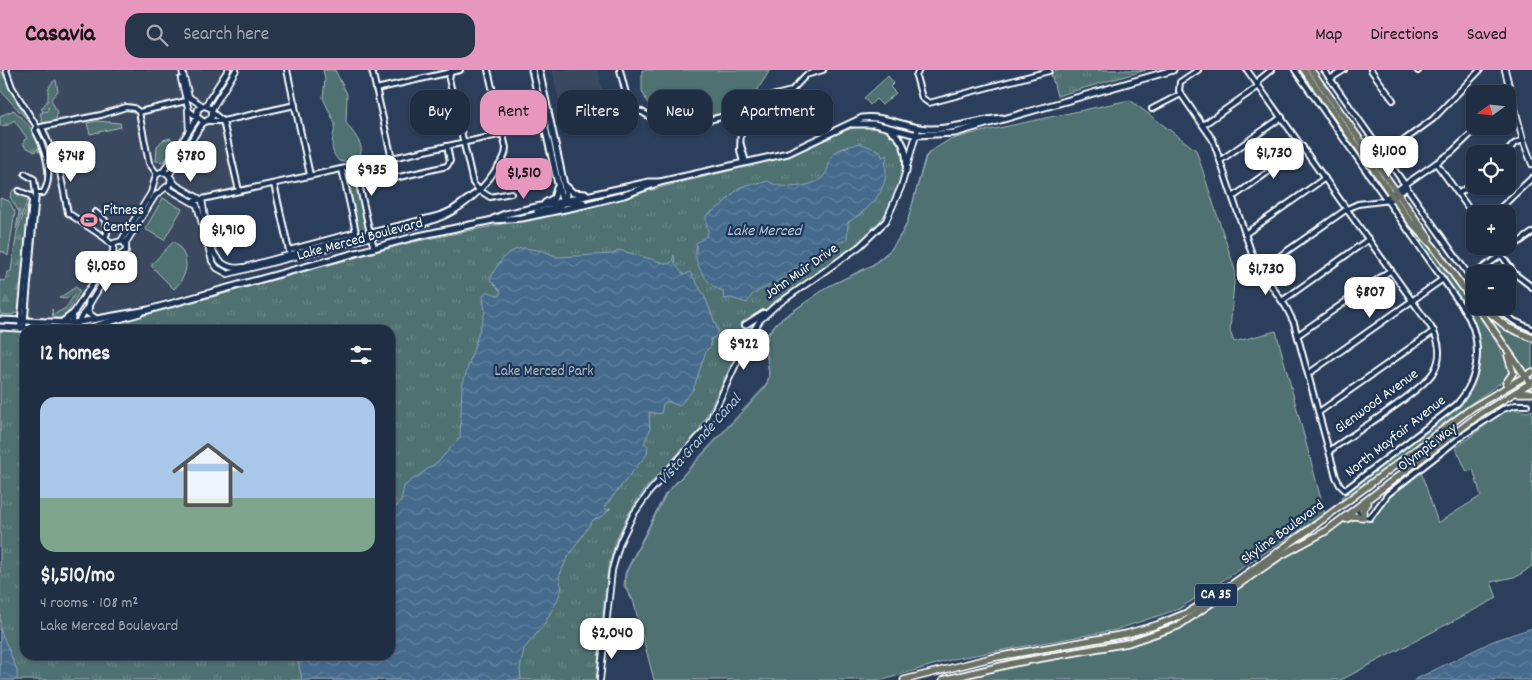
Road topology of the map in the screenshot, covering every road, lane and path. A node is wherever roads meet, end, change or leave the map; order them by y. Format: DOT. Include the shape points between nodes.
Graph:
graph roads {
  1 [pos="6,70"];
  2 [pos="181,70"];
  3 [pos="228,70"];
  4 [pos="236,70"];
  5 [pos="287,70"];
  6 [pos="372,70"];
  7 [pos="460,70"];
  8 [pos="488,70"];
  9 [pos="532,70"];
  10 [pos="539,70"];
  11 [pos="620,70"];
  12 [pos="811,70"];
  13 [pos="823,70"];
  14 [pos="1031,70"];
  15 [pos="1173,70"];
  16 [pos="1198,70"];
  17 [pos="1247,70"];
  18 [pos="1271,70"];
  19 [pos="1295,70"];
  20 [pos="1304,70"];
  21 [pos="1311,70"];
  22 [pos="1324,70"];
  23 [pos="1344,70"];
  24 [pos="1371,70"];
  25 [pos="1480,70"];
  26 [pos="1505,70"];
  27 [pos="450,71"];
  28 [pos="918,71"];
  29 [pos="1049,71"];
  30 [pos="806,75"];
  31 [pos="1033,76"];
  32 [pos="1330,79"];
  33 [pos="1258,84"];
  34 [pos="1508,85"];
  35 [pos="376,89"];
  36 [pos="493,90"];
  37 [pos="792,90"];
  38 [pos="1181,94"];
  39 [pos="1394,100"];
  40 [pos="186,101"];
  41 [pos="204,106"];
  42 [pos="295,106"];
  43 [pos="188,107"];
  44 [pos="1152,109"];
  45 [pos="212,111"];
  46 [pos="139,112"];
  47 [pos="198,117"];
  48 [pos="722,117"];
  49 [pos="1282,117"];
  50 [pos="1516,117"];
  51 [pos="206,121"];
  52 [pos="224,121"];
  53 [pos="851,124"];
  54 [pos="1203,125"];
  55 [pos="37,127"];
  56 [pos="42,127"];
  57 [pos="884,127"];
  58 [pos="189,131"];
  59 [pos="917,131"];
  60 [pos="499,135"];
  61 [pos="503,135"];
  62 [pos="741,135"];
  63 [pos="1469,135"];
  64 [pos="1523,140"];
  65 [pos="463,143"];
  66 [pos="1513,145"];
  67 [pos="447,146"];
  68 [pos="1303,147"];
  69 [pos="1384,155"];
  70 [pos="392,159"];
  71 [pos="1221,160"];
  72 [pos="372,163"];
  73 [pos="744,163"];
  74 [pos="1436,163"];
  75 [pos="1532,164"];
  76 [pos="355,166"];
  77 [pos="342,169"];
  78 [pos="163,172"];
  79 [pos="906,172"];
  80 [pos="25,174"];
  81 [pos="156,174"];
  82 [pos="310,175"];
  83 [pos="170,177"];
  84 [pos="564,178"];
  85 [pos="1325,178"];
  86 [pos="1532,178"];
  87 [pos="557,180"];
  88 [pos="154,182"];
  89 [pos="660,182"];
  90 [pos="274,184"];
  91 [pos="1405,185"];
  92 [pos="652,186"];
  93 [pos="165,188"];
  94 [pos="1466,188"];
  95 [pos="479,190"];
  96 [pos="19,191"];
  97 [pos="240,192"];
  98 [pos="36,193"];
  99 [pos="511,193"];
  100 [pos="596,194"];
  101 [pos="1395,194"];
  102 [pos="1458,194"];
  103 [pos="1233,197"];
  104 [pos="202,200"];
  105 [pos="1386,200"];
  106 [pos="193,201"];
  107 [pos="565,202"];
  108 [pos="1466,205"];
  109 [pos="1504,205"];
  110 [pos="1347,209"];
  111 [pos="524,211"];
  112 [pos="94,212"];
  113 [pos="513,218"];
  114 [pos="493,220"];
  115 [pos="1245,234"];
  116 [pos="1532,234"];
  117 [pos="371,235"];
  118 [pos="357,236"];
  119 [pos="105,238"];
  120 [pos="1369,240"];
  121 [pos="123,242"];
  122 [pos="112,245"];
  123 [pos="1516,245"];
  124 [pos="374,248"];
  125 [pos="113,252"];
  126 [pos="360,252"];
  127 [pos="290,253"];
  128 [pos="1502,255"];
  129 [pos="119,256"];
  130 [pos="213,256"];
  131 [pos="1487,265"];
  132 [pos="1260,270"];
  133 [pos="1391,270"];
  134 [pos="232,271"];
  135 [pos="1466,271"];
  136 [pos="1443,279"];
  137 [pos="1532,287"];
  138 [pos="1466,292"];
  139 [pos="1412,300"];
  140 [pos="1282,301"];
  141 [pos="89,302"];
  142 [pos="148,310"];
  143 [pos="770,310"];
  144 [pos="74,313"];
  145 [pos="1484,315"];
  146 [pos="1492,315"];
  147 [pos="1506,315"];
  148 [pos="0,320"];
  149 [pos="99,320"];
  150 [pos="60,324"];
  151 [pos="20,325"];
  152 [pos="23,325"];
  153 [pos="65,325"];
  154 [pos="74,325"];
  155 [pos="75,325"];
  156 [pos="81,325"];
  157 [pos="83,325"];
  158 [pos="745,326"];
  159 [pos="0,327"];
  160 [pos="1532,329"];
  161 [pos="1434,331"];
  162 [pos="1298,336"];
  163 [pos="1499,338"];
  164 [pos="1532,338"];
  165 [pos="736,344"];
  166 [pos="739,359"];
  167 [pos="1532,372"];
  168 [pos="1308,374"];
  169 [pos="1525,375"];
  170 [pos="1531,383"];
  171 [pos="1532,392"];
  172 [pos="1489,396"];
  173 [pos="1495,404"];
  174 [pos="1527,405"];
  175 [pos="1318,412"];
  176 [pos="1329,451"];
  177 [pos="1375,481"];
  178 [pos="1374,495"];
  179 [pos="1356,509"];
  180 [pos="1363,517"];
  181 [pos="1325,518"];
  182 [pos="1334,526"];
  183 [pos="600,680"];
  184 [pos="904,680"];
  185 [pos="943,680"];
  1 -- 55 [label="street" via="12,87"];
  2 -- 40 [label="street"];
  2 -- 41 [label="street" via="189,97"];
  3 -- 41 [label="street"];
  4 -- 45 [label="street"];
  5 -- 42 [label="street"];
  6 -- 35 [label="street"];
  7 -- 27 [label="street"];
  8 -- 36 [label="street"];
  9 -- 87 [label="main road"];
  10 -- 84 [label="main road"];
  11 -- 48 [label="street" via="632,110 654,120 700,122"];
  12 -- 30 [label="street"];
  13 -- 30 [label="street"];
  14 -- 31 [label="street"];
  15 -- 59 [label="main road, Lake Merced Boulevard" via="955,133"];
  16 -- 38 [label="street" via="1180,82"];
  17 -- 33 [label="street, Glenwood Avenue"];
  18 -- 33 [label="street"];
  19 -- 105 [label="street, North Mayfair Avenue"];
  20 -- 101 [label="main road"];
  21 -- 101 [label="main road"];
  22 -- 32 [label="street"];
  23 -- 32 [label="street"];
  24 -- 39 [label="street"];
  25 -- 69 [label="street" via="1433,119"];
  26 -- 34 [label="street"];
  27 -- 35 [label="street"];
  27 -- 65 [label="street"];
  28 -- 31 [label="street" via="916,78 922,98 929,103"];
  29 -- 31 [label="street"];
  30 -- 37 [label="street"];
  32 -- 69 [label="street"];
  33 -- 49 [label="street, Glenwood Avenue"];
  33 -- 54 [label="street"];
  35 -- 70 [label="street"];
  38 -- 44 [label="street"];
  38 -- 54 [label="street"];
  40 -- 43 [label="street"];
  40 -- 46 [label="street"];
  41 -- 45 [label="street"];
  41 -- 47 [label="street" via="197,111"];
  42 -- 52 [label="street"];
  42 -- 82 [label="street"];
  43 -- 47 [label="street" via="191,114"];
  43 -- 58 [label="street"];
  45 -- 51 [label="street"];
  45 -- 52 [label="street"];
  46 -- 56 [label="street" via="126,107"];
  46 -- 81 [label="street" via="149,163"];
  47 -- 51 [label="street"];
  47 -- 58 [label="street"];
  49 -- 68 [label="street, Glenwood Avenue"];
  49 -- 71 [label="street"];
  50 -- 64 [label="street"];
  51 -- 52 [label="street"];
  51 -- 83 [label="street"];
  52 -- 97 [label="street"];
  53 -- 57 [label="main road, Lake Merced Boulevard"];
  53 -- 59 [label="main road, Lake Merced Boulevard" via="869,118"];
  53 -- 73 [label="main road, Lake Merced Boulevard" via="791,152"];
  54 -- 71 [label="street"];
  55 -- 56 [label="street"];
  55 -- 98 [label="street" via="34,130 44,149 48,178 45,192"];
  56 -- 119 [label="street" via="59,171 68,213"];
  57 -- 59 [label="main road, Lake Merced Boulevard"];
  57 -- 79 [label="main road" via="903,144"];
  58 -- 78 [label="street"];
  59 -- 79 [label="street, John Muir Drive"];
  60 -- 65 [label="street"];
  61 -- 95 [label="street" via="506,154"];
  62 -- 73 [label="street"];
  63 -- 74 [label="street"];
  64 -- 66 [label="street"];
  64 -- 75 [label="street"];
  65 -- 67 [label="street"];
  65 -- 95 [label="street" via="471,178"];
  67 -- 70 [label="street"];
  67 -- 72 [label="street" via="450,161 447,166 382,181 376,177"];
  68 -- 85 [label="street, Glenwood Avenue"];
  68 -- 103 [label="street"];
  69 -- 91 [label="street"];
  70 -- 72 [label="street"];
  71 -- 103 [label="street"];
  72 -- 76 [label="street"];
  73 -- 89 [label="main road, Lake Merced Boulevard"];
  74 -- 91 [label="street"];
  74 -- 102 [label="street"];
  76 -- 77 [label="street"];
  76 -- 117 [label="street"];
  77 -- 82 [label="street"];
  77 -- 118 [label="street"];
  78 -- 81 [label="street"];
  78 -- 83 [label="street"];
  79 -- 143 [label="street, John Muir Drive" via="894,207 878,230"];
  80 -- 98 [label="street" via="34,179"];
  81 -- 88 [label="street"];
  82 -- 90 [label="street"];
  83 -- 93 [label="street"];
  83 -- 104 [label="street" via="176,185"];
  84 -- 100 [label="main road" via="567,188 573,193"];
  84 -- 107 [label="main road"];
  85 -- 110 [label="street, Glenwood Avenue"];
  85 -- 115 [label="street"];
  86 -- 109 [label="street"];
  87 -- 107 [label="main road"];
  87 -- 111 [label="main road" via="554,198"];
  88 -- 93 [label="street" via="157,187"];
  88 -- 121 [label="street" via="152,193"];
  89 -- 92 [label="main road, Lake Merced Boulevard"];
  89 -- 100 [label="main road, Lake Merced Boulevard"];
  90 -- 97 [label="street"];
  90 -- 127 [label="street"];
  91 -- 101 [label="street"];
  91 -- 135 [label="street"];
  92 -- 107 [label="main road" via="579,203"];
  92 -- 113 [label="main road, Lake Merced Boulevard" via="576,207"];
  93 -- 106 [label="street"];
  93 -- 121 [label="street" via="154,196"];
  94 -- 102 [label="street"];
  95 -- 99 [label="street" via="490,197"];
  95 -- 117 [label="street" via="448,216"];
  96 -- 152 [label="street" via="31,196 32,201"];
  97 -- 104 [label="street"];
  98 -- 152 [label="street"];
  100 -- 107 [label="main road, Lake Merced Boulevard"];
  101 -- 105 [label="street"];
  101 -- 138 [label="main road"];
  102 -- 108 [label="street"];
  103 -- 115 [label="street"];
  104 -- 106 [label="street"];
  104 -- 130 [label="street"];
  105 -- 110 [label="street"];
  105 -- 136 [label="street, North Mayfair Avenue"];
  106 -- 130 [label="street" via="200,211"];
  107 -- 111 [label="main road, Lake Merced Boulevard"];
  107 -- 113 [label="main road" via="559,207"];
  110 -- 120 [label="street, Glenwood Avenue"];
  110 -- 132 [label="street"];
  111 -- 114 [label="main road, Lake Merced Boulevard"];
  112 -- 119 [label="street" via="104,220"];
  113 -- 114 [label="main road, Lake Merced Boulevard"];
  114 -- 124 [label="main road, Lake Merced Boulevard"];
  115 -- 132 [label="street"];
  116 -- 123 [label="street"];
  117 -- 118 [label="street"];
  117 -- 124 [label="street"];
  118 -- 126 [label="street"];
  118 -- 127 [label="street"];
  118 -- 134 [label="street"];
  119 -- 122 [label="street"];
  120 -- 133 [label="street, Glenwood Avenue"];
  120 -- 140 [label="street"];
  121 -- 122 [label="street" via="116,241"];
  121 -- 129 [label="street" via="126,251"];
  122 -- 125 [label="street"];
  124 -- 126 [label="main road, Lake Merced Boulevard"];
  125 -- 129 [label="street"];
  125 -- 144 [label="street"];
  126 -- 142 [label="main road, Lake Merced Boulevard"];
  127 -- 134 [label="street"];
  128 -- 131 [label="street"];
  128 -- 137 [label="street" via="1515,274"];
  129 -- 141 [label="street"];
  130 -- 134 [label="street"];
  132 -- 140 [label="street"];
  133 -- 139 [label="street, Glenwood Avenue"];
  133 -- 162 [label="street"];
  136 -- 139 [label="street"];
  136 -- 176 [label="street, North Mayfair Avenue" via="1474,328 1477,361 1471,382 1460,400 1345,490 1338,481"];
  139 -- 161 [label="street, Glenwood Avenue"];
  139 -- 168 [label="street"];
  140 -- 162 [label="street"];
  141 -- 149 [label="main road" via="89,314"];
  141 -- 155 [label="street"];
  142 -- 149 [label="main road, Lake Merced Boulevard"];
  142 -- 157 [label="main road, Lake Merced Boulevard"];
  143 -- 158 [label="street"];
  143 -- 166 [label="street, John Muir Drive" via="755,327"];
  144 -- 150 [label="main road"];
  144 -- 154 [label="street"];
  145 -- 163 [label="main road"];
  146 -- 164 [label="main road" via="1506,327"];
  147 -- 160 [label="street"];
  148 -- 152 [label="main road, Lake Merced Boulevard"];
  149 -- 156 [label="main road, Lake Merced Boulevard"];
  150 -- 152 [label="main road, Lake Merced Boulevard"];
  150 -- 153 [label="main road, Lake Merced Boulevard"];
  151 -- 159 [label="main road, Lake Merced Boulevard"];
  161 -- 175 [label="street"];
  161 -- 176 [label="street, Glenwood Avenue" via="1439,355 1430,378"];
  162 -- 168 [label="street"];
  163 -- 169 [label="main road"];
  163 -- 172 [label="main road" via="1513,373 1509,381"];
  165 -- 166 [label="street"];
  166 -- 183 [label="street, John Muir Drive" via="703,434 646,495 622,536 610,581"];
  167 -- 169 [label="main road, Skyline Boulevard / CA 35"];
  168 -- 175 [label="street"];
  169 -- 170 [label="main road"];
  169 -- 172 [label="main road, Skyline Boulevard / CA 35"];
  170 -- 171 [label="street"];
  170 -- 173 [label="main road, Skyline Boulevard / CA 35"];
  171 -- 173 [label="main road" via="1521,392"];
  172 -- 177 [label="main road, Skyline Boulevard / CA 35"];
  173 -- 178 [label="main road, Skyline Boulevard / CA 35"];
  174 -- 180 [label="street, Olympic Way" via="1503,409 1462,436 1388,494 1370,518"];
  175 -- 176 [label="street"];
  177 -- 179 [label="main road" via="1356,498"];
  177 -- 181 [label="main road, Skyline Boulevard / CA 35"];
  178 -- 179 [label="main road, Skyline Boulevard / CA 35"];
  178 -- 180 [label="main road" via="1363,509"];
  179 -- 180 [label="street"];
  179 -- 181 [label="main road" via="1345,506"];
  179 -- 182 [label="main road, Skyline Boulevard / CA 35"];
  180 -- 182 [label="main road" via="1351,516"];
  181 -- 184 [label="main road, Skyline Boulevard / CA 35" via="1206,602 1157,626 1120,636 980,660"];
  182 -- 185 [label="main road, Skyline Boulevard / CA 35" via="1274,561 1191,619 1164,633"];
}
